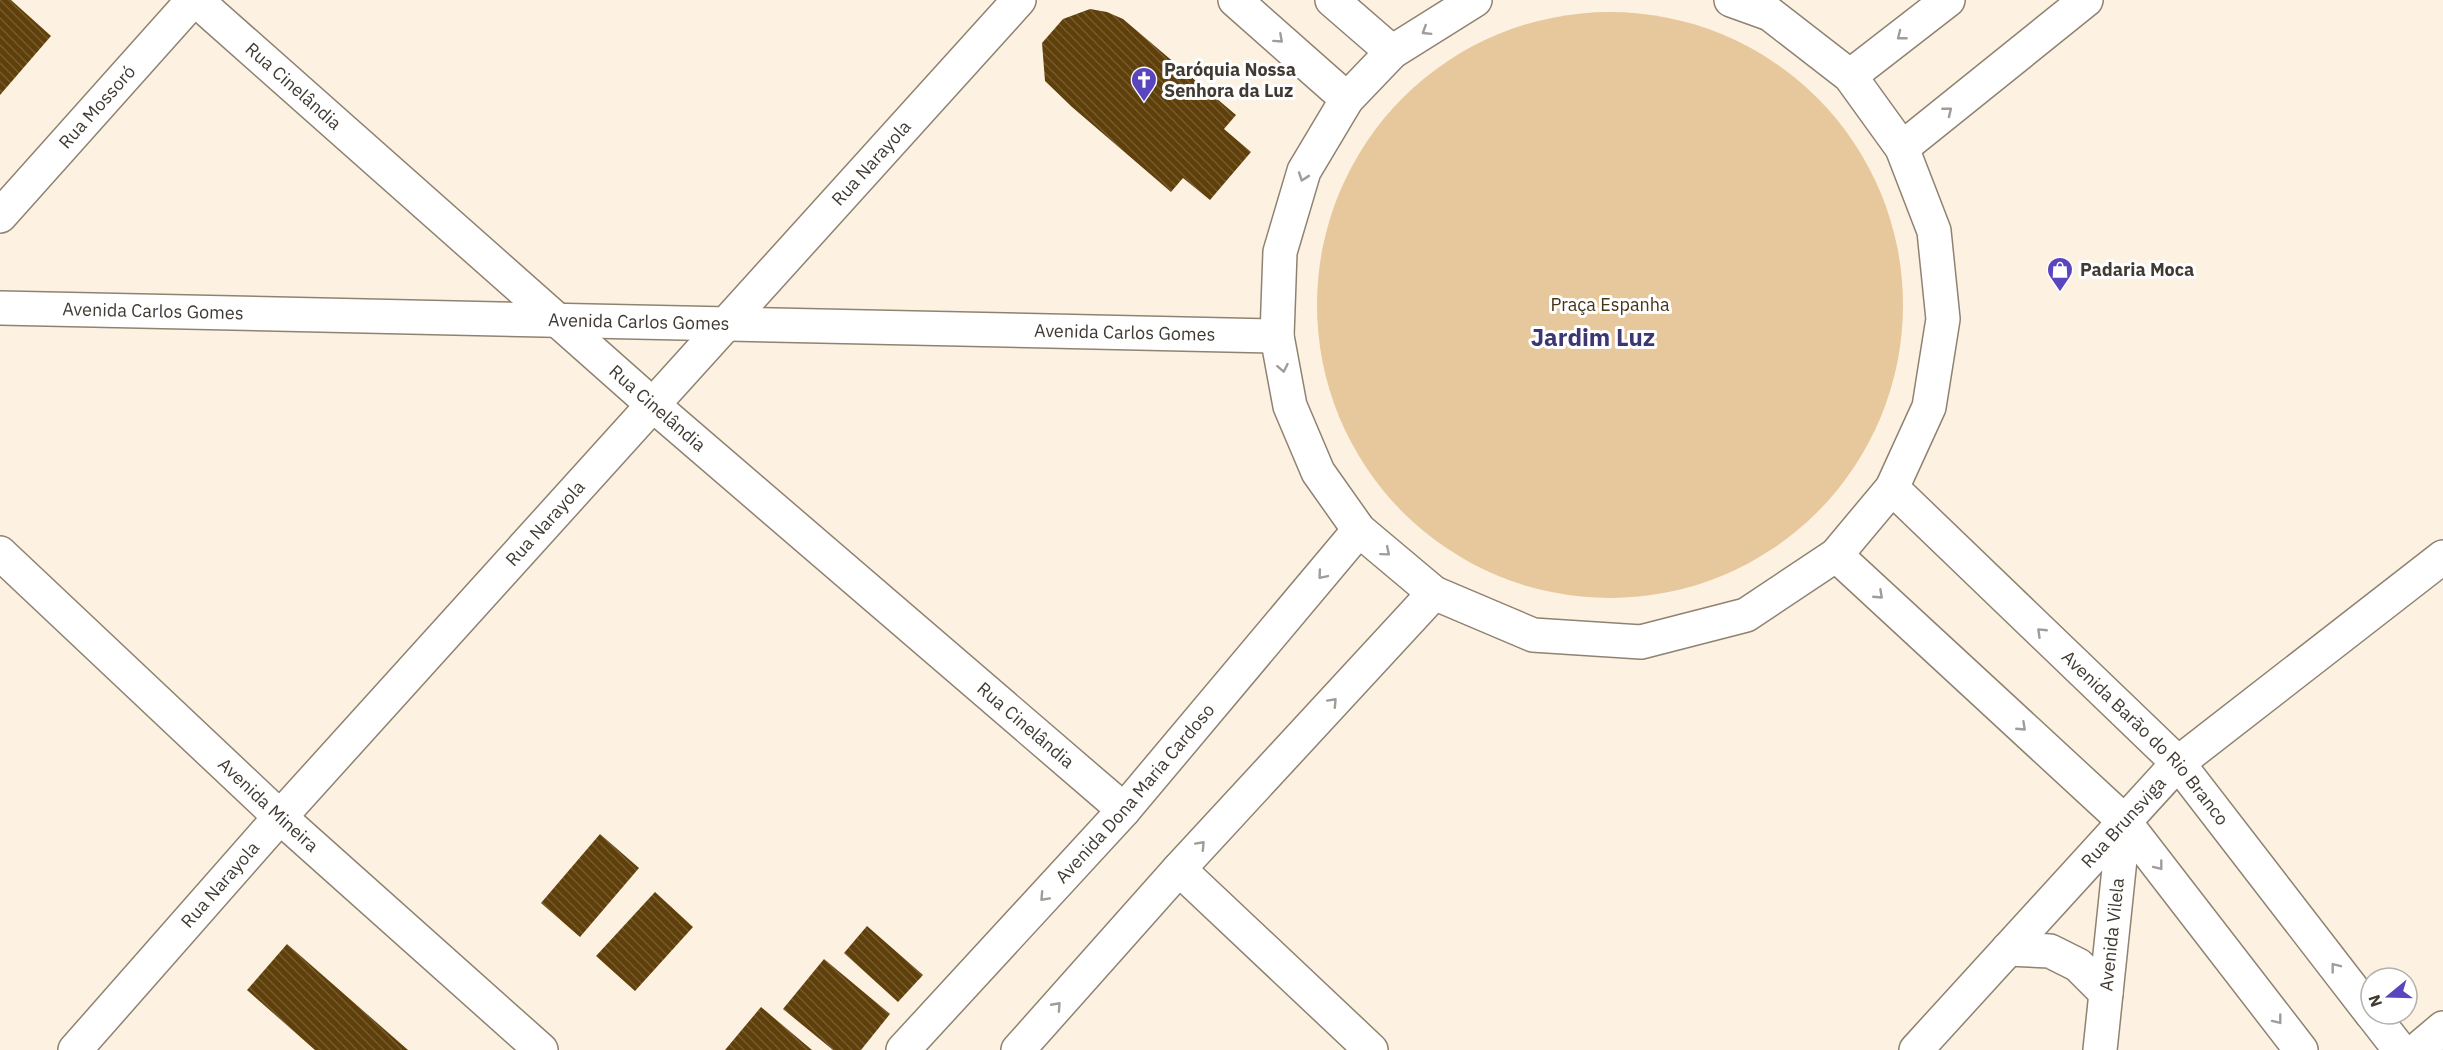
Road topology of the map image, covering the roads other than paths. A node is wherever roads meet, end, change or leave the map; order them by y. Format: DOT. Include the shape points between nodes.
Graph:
graph roads {
  1 [pos="195,0"];
  2 [pos="1019,0"];
  3 [pos="1235,0"];
  4 [pos="1332,0"];
  5 [pos="1475,0"];
  6 [pos="1731,0"];
  7 [pos="1948,0"];
  8 [pos="2086,0"];
  9 [pos="1392,52"];
  10 [pos="1850,76"];
  11 [pos="1347,99"];
  12 [pos="1902,148"];
  13 [pos="0,216"];
  14 [pos="0,308"];
  15 [pos="559,321"];
  16 [pos="726,324"];
  17 [pos="1276,336"];
  18 [pos="653,405"];
  19 [pos="1892,488"];
  20 [pos="1359,530"];
  21 [pos="0,553"];
  22 [pos="1836,555"];
  23 [pos="2443,557"];
  24 [pos="1434,593"];
  25 [pos="2178,763"];
  26 [pos="1124,810"];
  27 [pos="280,817"];
  28 [pos="2124,821"];
  29 [pos="1179,869"];
  30 [pos="2008,949"];
  31 [pos="2106,993"];
  32 [pos="2359,996"];
  33 [pos="2382,1026"];
  34 [pos="2443,1028"];
  35 [pos="75,1050"];
  36 [pos="541,1050"];
  37 [pos="903,1050"];
  38 [pos="1018,1050"];
  39 [pos="1371,1050"];
  40 [pos="1916,1050"];
  41 [pos="2100,1050"];
  42 [pos="2301,1050"];
  43 [pos="2400,1050"];
  44 [pos="2417,1050"];
  1 -- 13 [label="street, Rua Mossoró"];
  1 -- 15 [label="street, Rua Cinelândia"];
  2 -- 16 [label="street, Rua Narayola"];
  3 -- 11 [label="street, one-way"];
  4 -- 9 [label="street"];
  5 -- 9 [label="street, one-way"];
  6 -- 10 [label="street" via="1770,14"];
  7 -- 10 [label="street, one-way"];
  12 -- 8 [label="street, one-way"];
  9 -- 11 [label="street"];
  10 -- 12 [label="street"];
  11 -- 17 [label="street, one-way" via="1304,171 1280,252"];
  12 -- 19 [label="street" via="1934,231 1943,320 1929,407"];
  14 -- 15 [label="street, Avenida Carlos Gomes"];
  15 -- 16 [label="street, Avenida Carlos Gomes"];
  15 -- 18 [label="street, Rua Cinelândia"];
  16 -- 17 [label="street, Avenida Carlos Gomes"];
  16 -- 18 [label="street, Rua Narayola"];
  17 -- 20 [label="street, one-way" via="1290,406 1318,472"];
  18 -- 26 [label="street, Rua Cinelândia"];
  18 -- 27 [label="street, Rua Narayola"];
  19 -- 22 [label="street"];
  25 -- 19 [label="street, Avenida Barão do Rio Branco, one-way"];
  20 -- 24 [label="street, one-way"];
  20 -- 26 [label="street, Avenida Dona Maria Cardoso, one-way"];
  21 -- 27 [label="street, Avenida Mineira"];
  22 -- 24 [label="street" via="1746,615 1641,642 1533,635"];
  22 -- 28 [label="street, one-way"];
  23 -- 25 [label="street, Rua Brunsviga"];
  29 -- 24 [label="street, one-way"];
  25 -- 28 [label="street, Rua Brunsviga"];
  32 -- 25 [label="street, Avenida Barão do Rio Branco, one-way"];
  26 -- 37 [label="street, Avenida Dona Maria Cardoso, one-way"];
  27 -- 35 [label="street, Rua Narayola"];
  27 -- 36 [label="street, Avenida Mineira"];
  28 -- 30 [label="street, Rua Brunsviga"];
  28 -- 31 [label="street, Avenida Vilela"];
  28 -- 42 [label="street, one-way"];
  38 -- 29 [label="street, one-way"];
  29 -- 39 [label="street"];
  30 -- 31 [label="street" via="2050,951 2078,965"];
  30 -- 40 [label="street, Rua Brunsviga"];
  31 -- 41 [label="street, Avenida Vilela"];
  33 -- 43 [label="street, Avenida Barão do Rio Branco"];
  34 -- 44 [label="street"];
}
